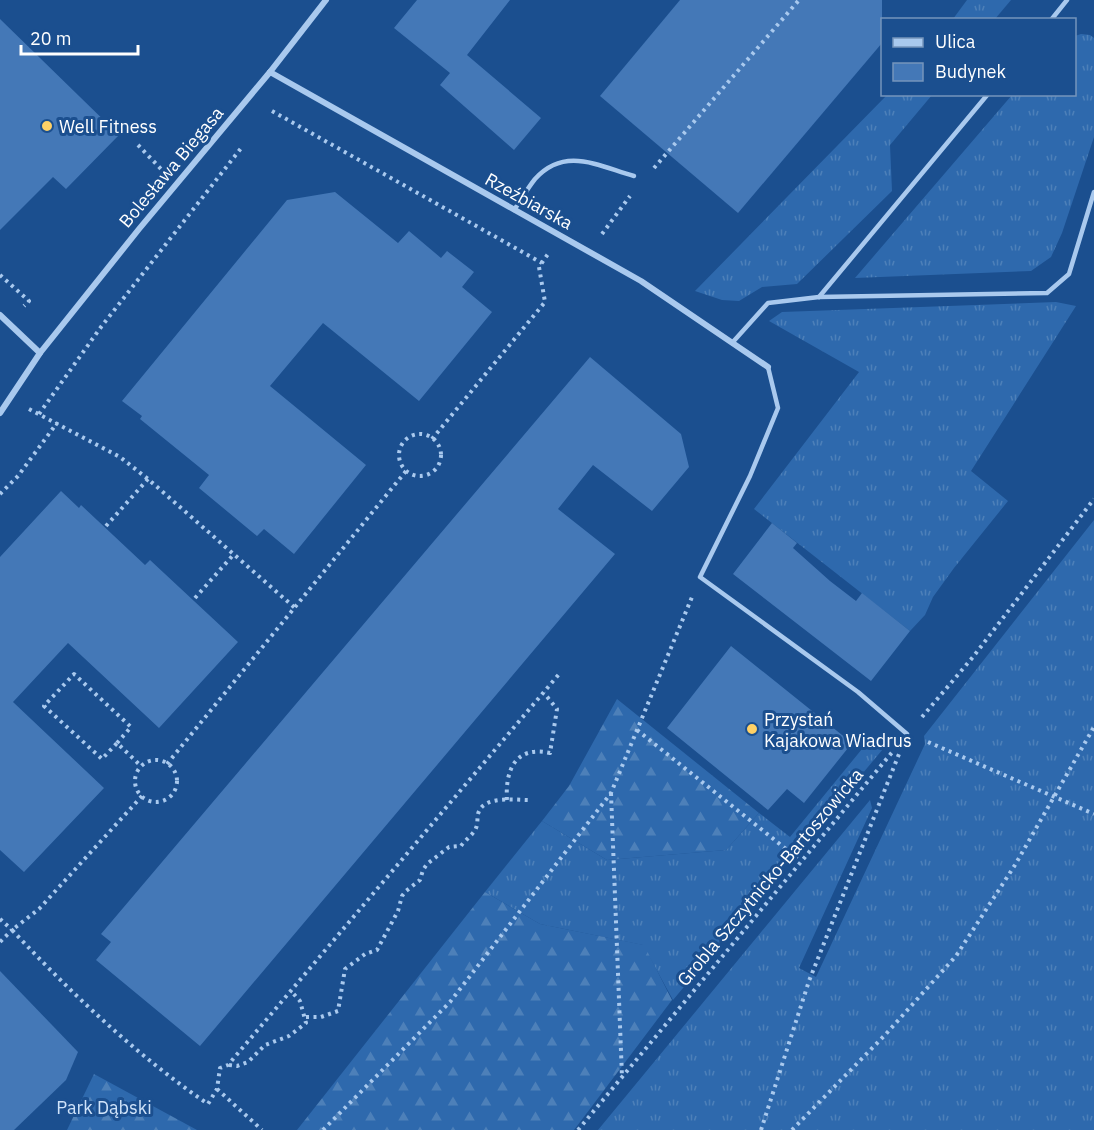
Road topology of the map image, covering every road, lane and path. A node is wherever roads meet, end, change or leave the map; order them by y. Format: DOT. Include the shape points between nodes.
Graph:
graph roads {
  1 [pos="326,0"];
  2 [pos="799,0"];
  3 [pos="1067,0"];
  4 [pos="1053,18"];
  5 [pos="270,72"];
  6 [pos="986,96"];
  7 [pos="272,111"];
  8 [pos="138,145"];
  9 [pos="634,176"];
  10 [pos="647,176"];
  11 [pos="217,178"];
  12 [pos="177,184"];
  13 [pos="1094,192"];
  14 [pos="632,194"];
  15 [pos="514,210"];
  16 [pos="561,236"];
  17 [pos="590,252"];
  18 [pos="542,263"];
  19 [pos="0,275"];
  20 [pos="819,297"];
  21 [pos="29,301"];
  22 [pos="0,315"];
  23 [pos="732,343"];
  24 [pos="40,353"];
  25 [pos="768,367"];
  26 [pos="29,409"];
  27 [pos="0,413"];
  28 [pos="39,414"];
  29 [pos="57,423"];
  30 [pos="432,439"];
  31 [pos="406,471"];
  32 [pos="148,479"];
  33 [pos="0,494"];
  34 [pos="1094,499"];
  35 [pos="106,526"];
  36 [pos="234,554"];
  37 [pos="700,577"];
  38 [pos="195,598"];
  39 [pos="295,608"];
  40 [pos="560,673"];
  41 [pos="544,693"];
  42 [pos="1094,727"];
  43 [pos="637,730"];
  44 [pos="908,734"];
  45 [pos="117,743"];
  46 [pos="167,764"];
  47 [pos="141,766"];
  48 [pos="611,793"];
  49 [pos="142,796"];
  50 [pos="1055,796"];
  51 [pos="507,800"];
  52 [pos="529,800"];
  53 [pos="1094,814"];
  54 [pos="801,861"];
  55 [pos="0,919"];
  56 [pos="12,930"];
  57 [pos="0,942"];
  58 [pos="291,991"];
  59 [pos="306,1017"];
  60 [pos="228,1065"];
  61 [pos="622,1077"];
  62 [pos="217,1089"];
  63 [pos="262,1130"];
  64 [pos="323,1130"];
  65 [pos="578,1130"];
  66 [pos="761,1130"];
  67 [pos="792,1130"];
  1 -- 5 [label="street, Bolesława Biegasa"];
  2 -- 10 [label="path"];
  3 -- 4 [label="lane"];
  5 -- 12 [label="street, Bolesława Biegasa"];
  5 -- 15 [label="street, Rzeźbiarska"];
  6 -- 20 [label="lane"];
  7 -- 18 [label="path"];
  8 -- 12 [label="path"];
  9 -- 15 [label="lane" via="577,159 556,163 536,178"];
  11 -- 28 [label="path"];
  12 -- 24 [label="street, Bolesława Biegasa"];
  13 -- 20 [label="lane" via="1069,274 1047,293"];
  14 -- 17 [label="path"];
  15 -- 16 [label="street, Rzeźbiarska"];
  16 -- 17 [label="street, Rzeźbiarska"];
  16 -- 18 [label="path"];
  17 -- 23 [label="street, Rzeźbiarska" via="641,281"];
  18 -- 30 [label="path" via="539,267 545,302"];
  19 -- 21 [label="path"];
  20 -- 23 [label="lane" via="768,303"];
  22 -- 24 [label="street"];
  23 -- 25 [label="street, Rzeźbiarska"];
  24 -- 27 [label="street, Bolesława Biegasa"];
  25 -- 37 [label="lane" via="778,408 750,476"];
  26 -- 28 [label="path"];
  28 -- 29 [label="path"];
  29 -- 32 [label="path" via="120,457"];
  29 -- 33 [label="path"];
  30 -- 31 [label="path" via="418,434 404,441 399,455"];
  30 -- 31 [label="path" via="440,452 437,467 419,476"];
  31 -- 39 [label="path"];
  32 -- 35 [label="path"];
  32 -- 36 [label="path"];
  34 -- 44 [label="path, Grobla Szczytnicko-Bartoszowicka" via="973,657"];
  36 -- 38 [label="path"];
  36 -- 39 [label="path"];
  37 -- 43 [label="path"];
  37 -- 44 [label="lane" via="858,692"];
  39 -- 46 [label="path"];
  40 -- 41 [label="path"];
  41 -- 51 [label="path" via="557,709 550,753 530,753 512,765 506,782"];
  41 -- 58 [label="path"];
  42 -- 50 [label="path"];
  43 -- 48 [label="path"];
  43 -- 54 [label="path"];
  44 -- 50 [label="path"];
  44 -- 54 [label="path, Grobla Szczytnicko-Bartoszowicka"];
  44 -- 66 [label="path" via="809,981"];
  45 -- 45 [label="path" via="102,759 44,706 74,674 131,727"];
  45 -- 47 [label="path"];
  46 -- 47 [label="path" via="156,760"];
  46 -- 49 [label="path" via="177,777 174,793 156,802"];
  47 -- 49 [label="path" via="135,781"];
  48 -- 61 [label="path"];
  48 -- 64 [label="path" via="450,1002"];
  49 -- 56 [label="path" via="39,909"];
  50 -- 53 [label="path"];
  50 -- 67 [label="path" via="956,956"];
  51 -- 52 [label="path"];
  51 -- 59 [label="path" via="486,802 478,813 475,830 461,846 449,847 428,864 420,880 406,891 377,950 345,969 339,1011"];
  54 -- 61 [label="path, Grobla Szczytnicko-Bartoszowicka"];
  55 -- 56 [label="path"];
  56 -- 57 [label="path"];
  56 -- 62 [label="path" via="150,1062 208,1104"];
  58 -- 59 [label="path"];
  58 -- 60 [label="path"];
  59 -- 60 [label="path" via="306,1023 298,1030 265,1045 248,1062"];
  60 -- 62 [label="path" via="220,1068"];
  61 -- 65 [label="path, Grobla Szczytnicko-Bartoszowicka"];
  62 -- 63 [label="path"];
}
